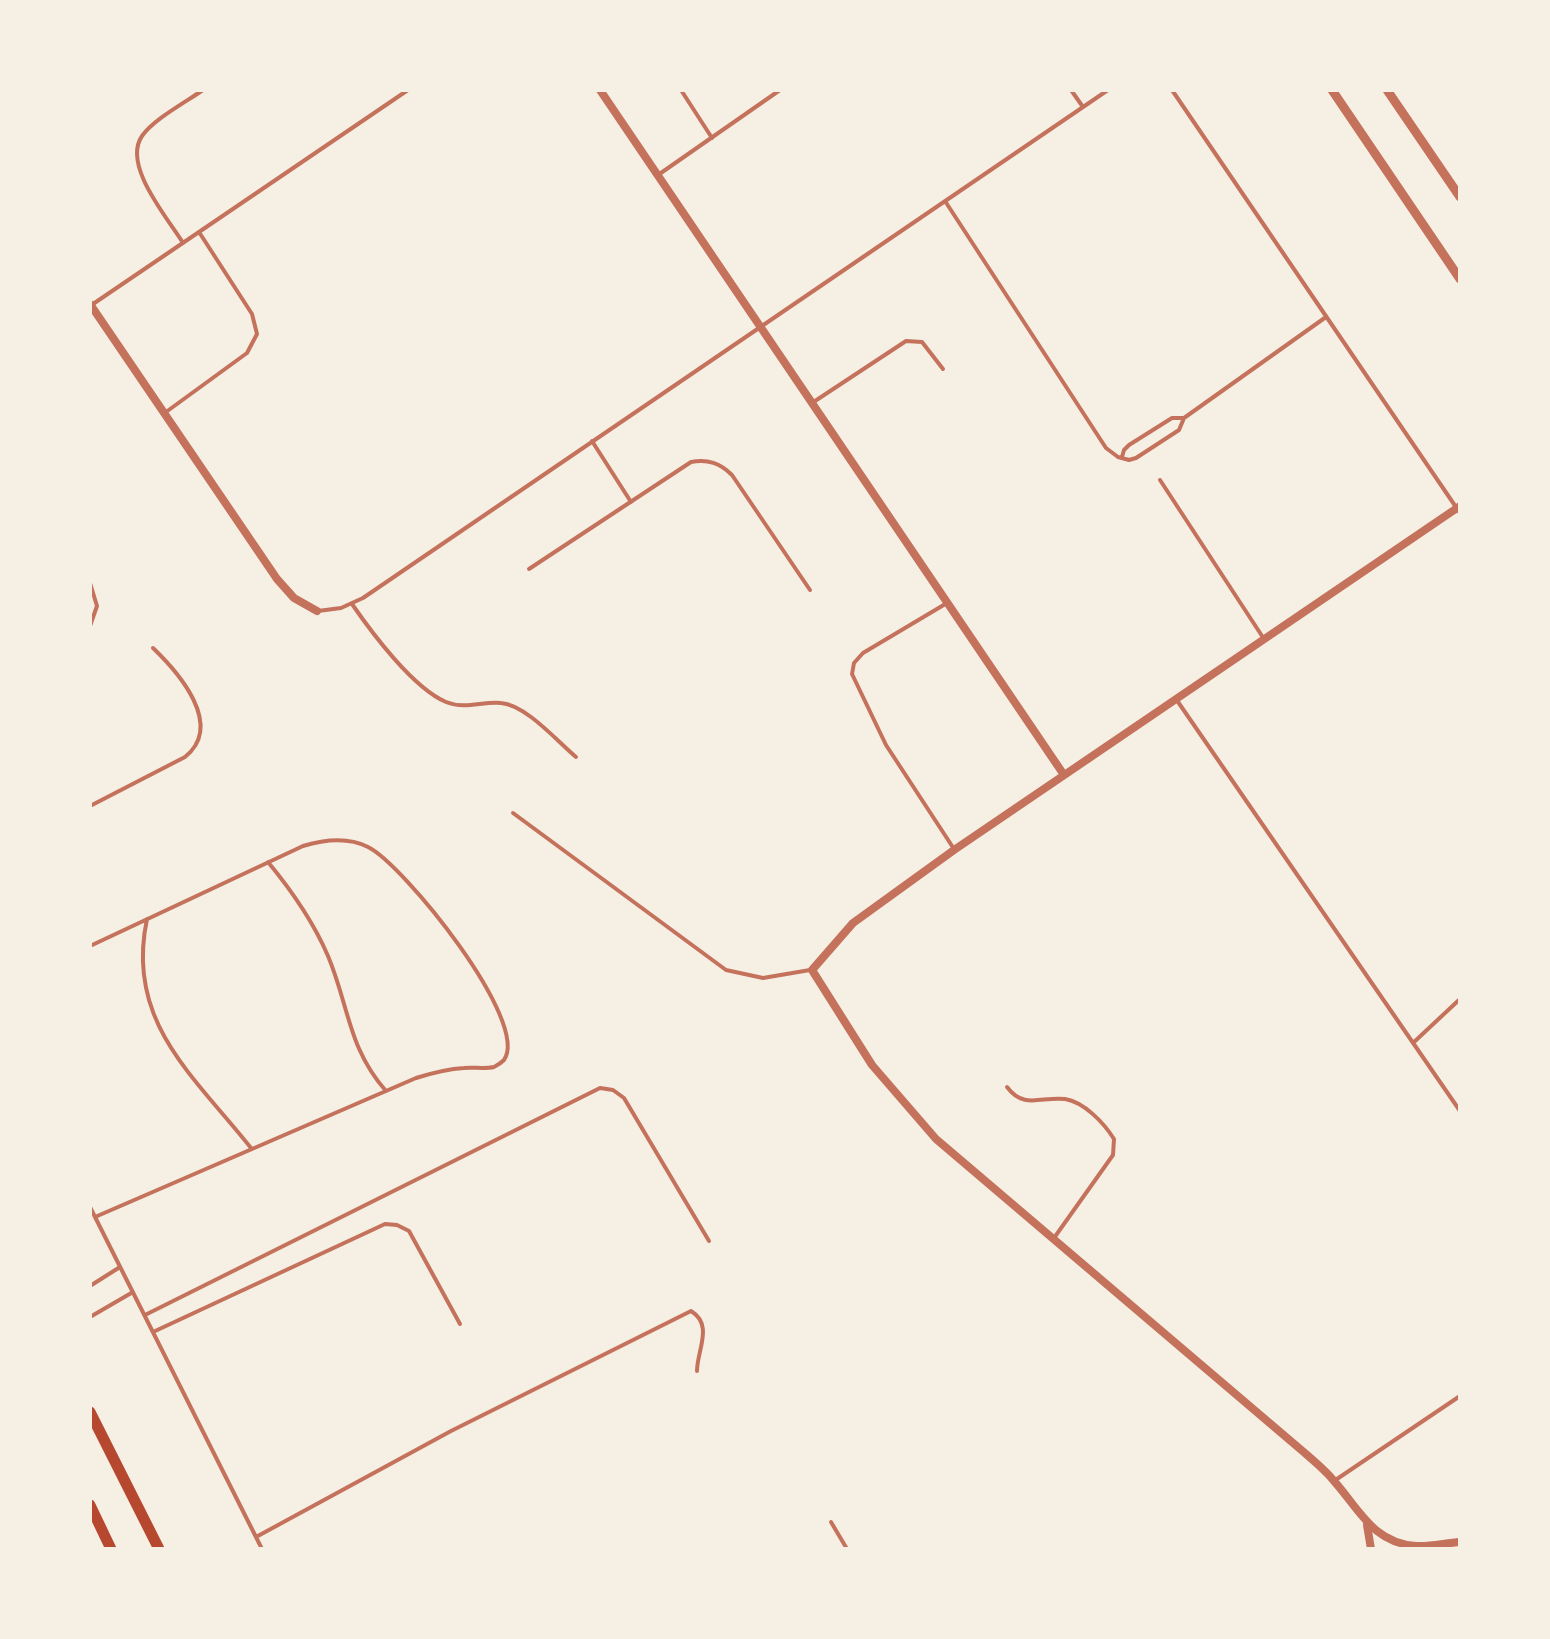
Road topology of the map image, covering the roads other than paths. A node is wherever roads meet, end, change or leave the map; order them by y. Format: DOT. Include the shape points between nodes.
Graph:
graph roads {
  1 [pos="203,90"];
  2 [pos="408,90"];
  3 [pos="600,90"];
  4 [pos="681,90"];
  5 [pos="780,90"];
  6 [pos="1071,90"];
  7 [pos="1108,90"];
  8 [pos="1172,90"];
  9 [pos="1332,90"];
  10 [pos="1387,90"];
  11 [pos="1083,107"];
  12 [pos="712,138"];
  13 [pos="658,175"];
  14 [pos="1460,197"];
  15 [pos="945,201"];
  16 [pos="199,232"];
  17 [pos="183,243"];
  18 [pos="1460,279"];
  19 [pos="90,305"];
  20 [pos="1326,317"];
  21 [pos="761,327"];
  22 [pos="943,369"];
  23 [pos="812,403"];
  24 [pos="164,413"];
  25 [pos="1184,418"];
  26 [pos="592,441"];
  27 [pos="1122,457"];
  28 [pos="1160,480"];
  29 [pos="631,502"];
  30 [pos="1459,509"];
  31 [pos="529,569"];
  32 [pos="90,583"];
  33 [pos="810,590"];
  34 [pos="947,603"];
  35 [pos="352,604"];
  36 [pos="317,611"];
  37 [pos="90,626"];
  38 [pos="1264,639"];
  39 [pos="153,648"];
  40 [pos="1176,699"];
  41 [pos="576,757"];
  42 [pos="1064,775"];
  43 [pos="90,806"];
  44 [pos="513,813"];
  45 [pos="954,850"];
  46 [pos="268,862"];
  47 [pos="147,919"];
  48 [pos="90,946"];
  49 [pos="812,970"];
  50 [pos="1460,999"];
  51 [pos="1413,1043"];
  52 [pos="1007,1087"];
  53 [pos="386,1091"];
  54 [pos="1460,1111"];
  55 [pos="251,1148"];
  56 [pos="90,1207"];
  57 [pos="95,1217"];
  58 [pos="1052,1240"];
  59 [pos="709,1241"];
  60 [pos="120,1267"];
  61 [pos="90,1286"];
  62 [pos="133,1292"];
  63 [pos="145,1315"];
  64 [pos="90,1317"];
  65 [pos="460,1324"];
  66 [pos="153,1332"];
  67 [pos="697,1371"];
  68 [pos="1460,1396"];
  69 [pos="90,1412"];
  70 [pos="1334,1481"];
  71 [pos="90,1505"];
  72 [pos="831,1522"];
  73 [pos="1367,1524"];
  74 [pos="256,1537"];
  75 [pos="1460,1542"];
  76 [pos="111,1549"];
  77 [pos="159,1549"];
  78 [pos="262,1549"];
  79 [pos="847,1549"];
  80 [pos="1371,1549"];
  1 -- 17 [label="lane" via="149,128 136,154 140,174"];
  2 -- 16 [label="lane"];
  3 -- 13 [label="street"];
  4 -- 12 [label="lane"];
  5 -- 12 [label="lane"];
  6 -- 11 [label="lane"];
  7 -- 11 [label="lane"];
  8 -- 20 [label="lane"];
  9 -- 18 [label="street"];
  10 -- 14 [label="street"];
  11 -- 15 [label="lane"];
  12 -- 13 [label="lane"];
  13 -- 21 [label="street"];
  15 -- 21 [label="lane"];
  15 -- 27 [label="lane" via="1106,448"];
  16 -- 17 [label="lane"];
  16 -- 24 [label="lane" via="252,314 257,334 247,353"];
  17 -- 19 [label="lane"];
  19 -- 24 [label="street"];
  20 -- 25 [label="lane"];
  20 -- 30 [label="lane"];
  21 -- 23 [label="street"];
  21 -- 26 [label="lane"];
  22 -- 23 [label="lane" via="922,342 906,341"];
  23 -- 34 [label="street"];
  24 -- 36 [label="street" via="285,589"];
  25 -- 27 [label="lane" via="1172,418 1129,445"];
  25 -- 27 [label="lane" via="1179,430 1136,458"];
  26 -- 29 [label="lane"];
  26 -- 35 [label="lane"];
  28 -- 38 [label="lane"];
  29 -- 31 [label="lane"];
  29 -- 33 [label="lane" via="691,462 720,464"];
  30 -- 38 [label="street"];
  32 -- 37 [label="lane" via="97,606"];
  34 -- 42 [label="street"];
  34 -- 45 [label="lane" via="863,653 852,674 886,745"];
  35 -- 36 [label="lane"];
  35 -- 41 [label="lane" via="391,655 442,700 459,706 515,706"];
  38 -- 40 [label="street"];
  39 -- 43 [label="lane" via="190,693 199,717 197,744 185,757"];
  40 -- 42 [label="street"];
  40 -- 51 [label="lane"];
  42 -- 45 [label="street"];
  44 -- 49 [label="lane" via="726,970 763,978"];
  45 -- 49 [label="street" via="853,923"];
  46 -- 47 [label="lane"];
  46 -- 53 [label="lane" via="315,931 339,985 355,1043"];
  46 -- 53 [label="lane" via="314,842 343,840 370,847 436,915 493,996 506,1038 502,1062 435,1073"];
  47 -- 48 [label="lane"];
  47 -- 55 [label="lane" via="143,977 157,1025"];
  49 -- 58 [label="street" via="872,1065 906,1106 957,1159"];
  50 -- 51 [label="lane"];
  51 -- 54 [label="lane"];
  52 -- 58 [label="lane" via="1026,1101 1079,1103 1114,1139 1113,1155"];
  53 -- 55 [label="lane"];
  55 -- 57 [label="lane"];
  56 -- 57 [label="lane"];
  57 -- 60 [label="lane"];
  58 -- 70 [label="street"];
  59 -- 63 [label="lane" via="624,1098 600,1088"];
  60 -- 61 [label="lane"];
  60 -- 62 [label="lane"];
  62 -- 63 [label="lane"];
  62 -- 64 [label="lane"];
  63 -- 66 [label="lane"];
  65 -- 66 [label="lane" via="409,1231 385,1224"];
  66 -- 74 [label="lane"];
  67 -- 74 [label="lane" via="704,1338 701,1319 691,1311 451,1431"];
  68 -- 70 [label="lane"];
  69 -- 77 [label="main road"];
  70 -- 73 [label="street"];
  71 -- 76 [label="main road"];
  72 -- 79 [label="lane"];
  73 -- 75 [label="street" via="1401,1544"];
  73 -- 80 [label="street"];
  74 -- 78 [label="lane"];
}
